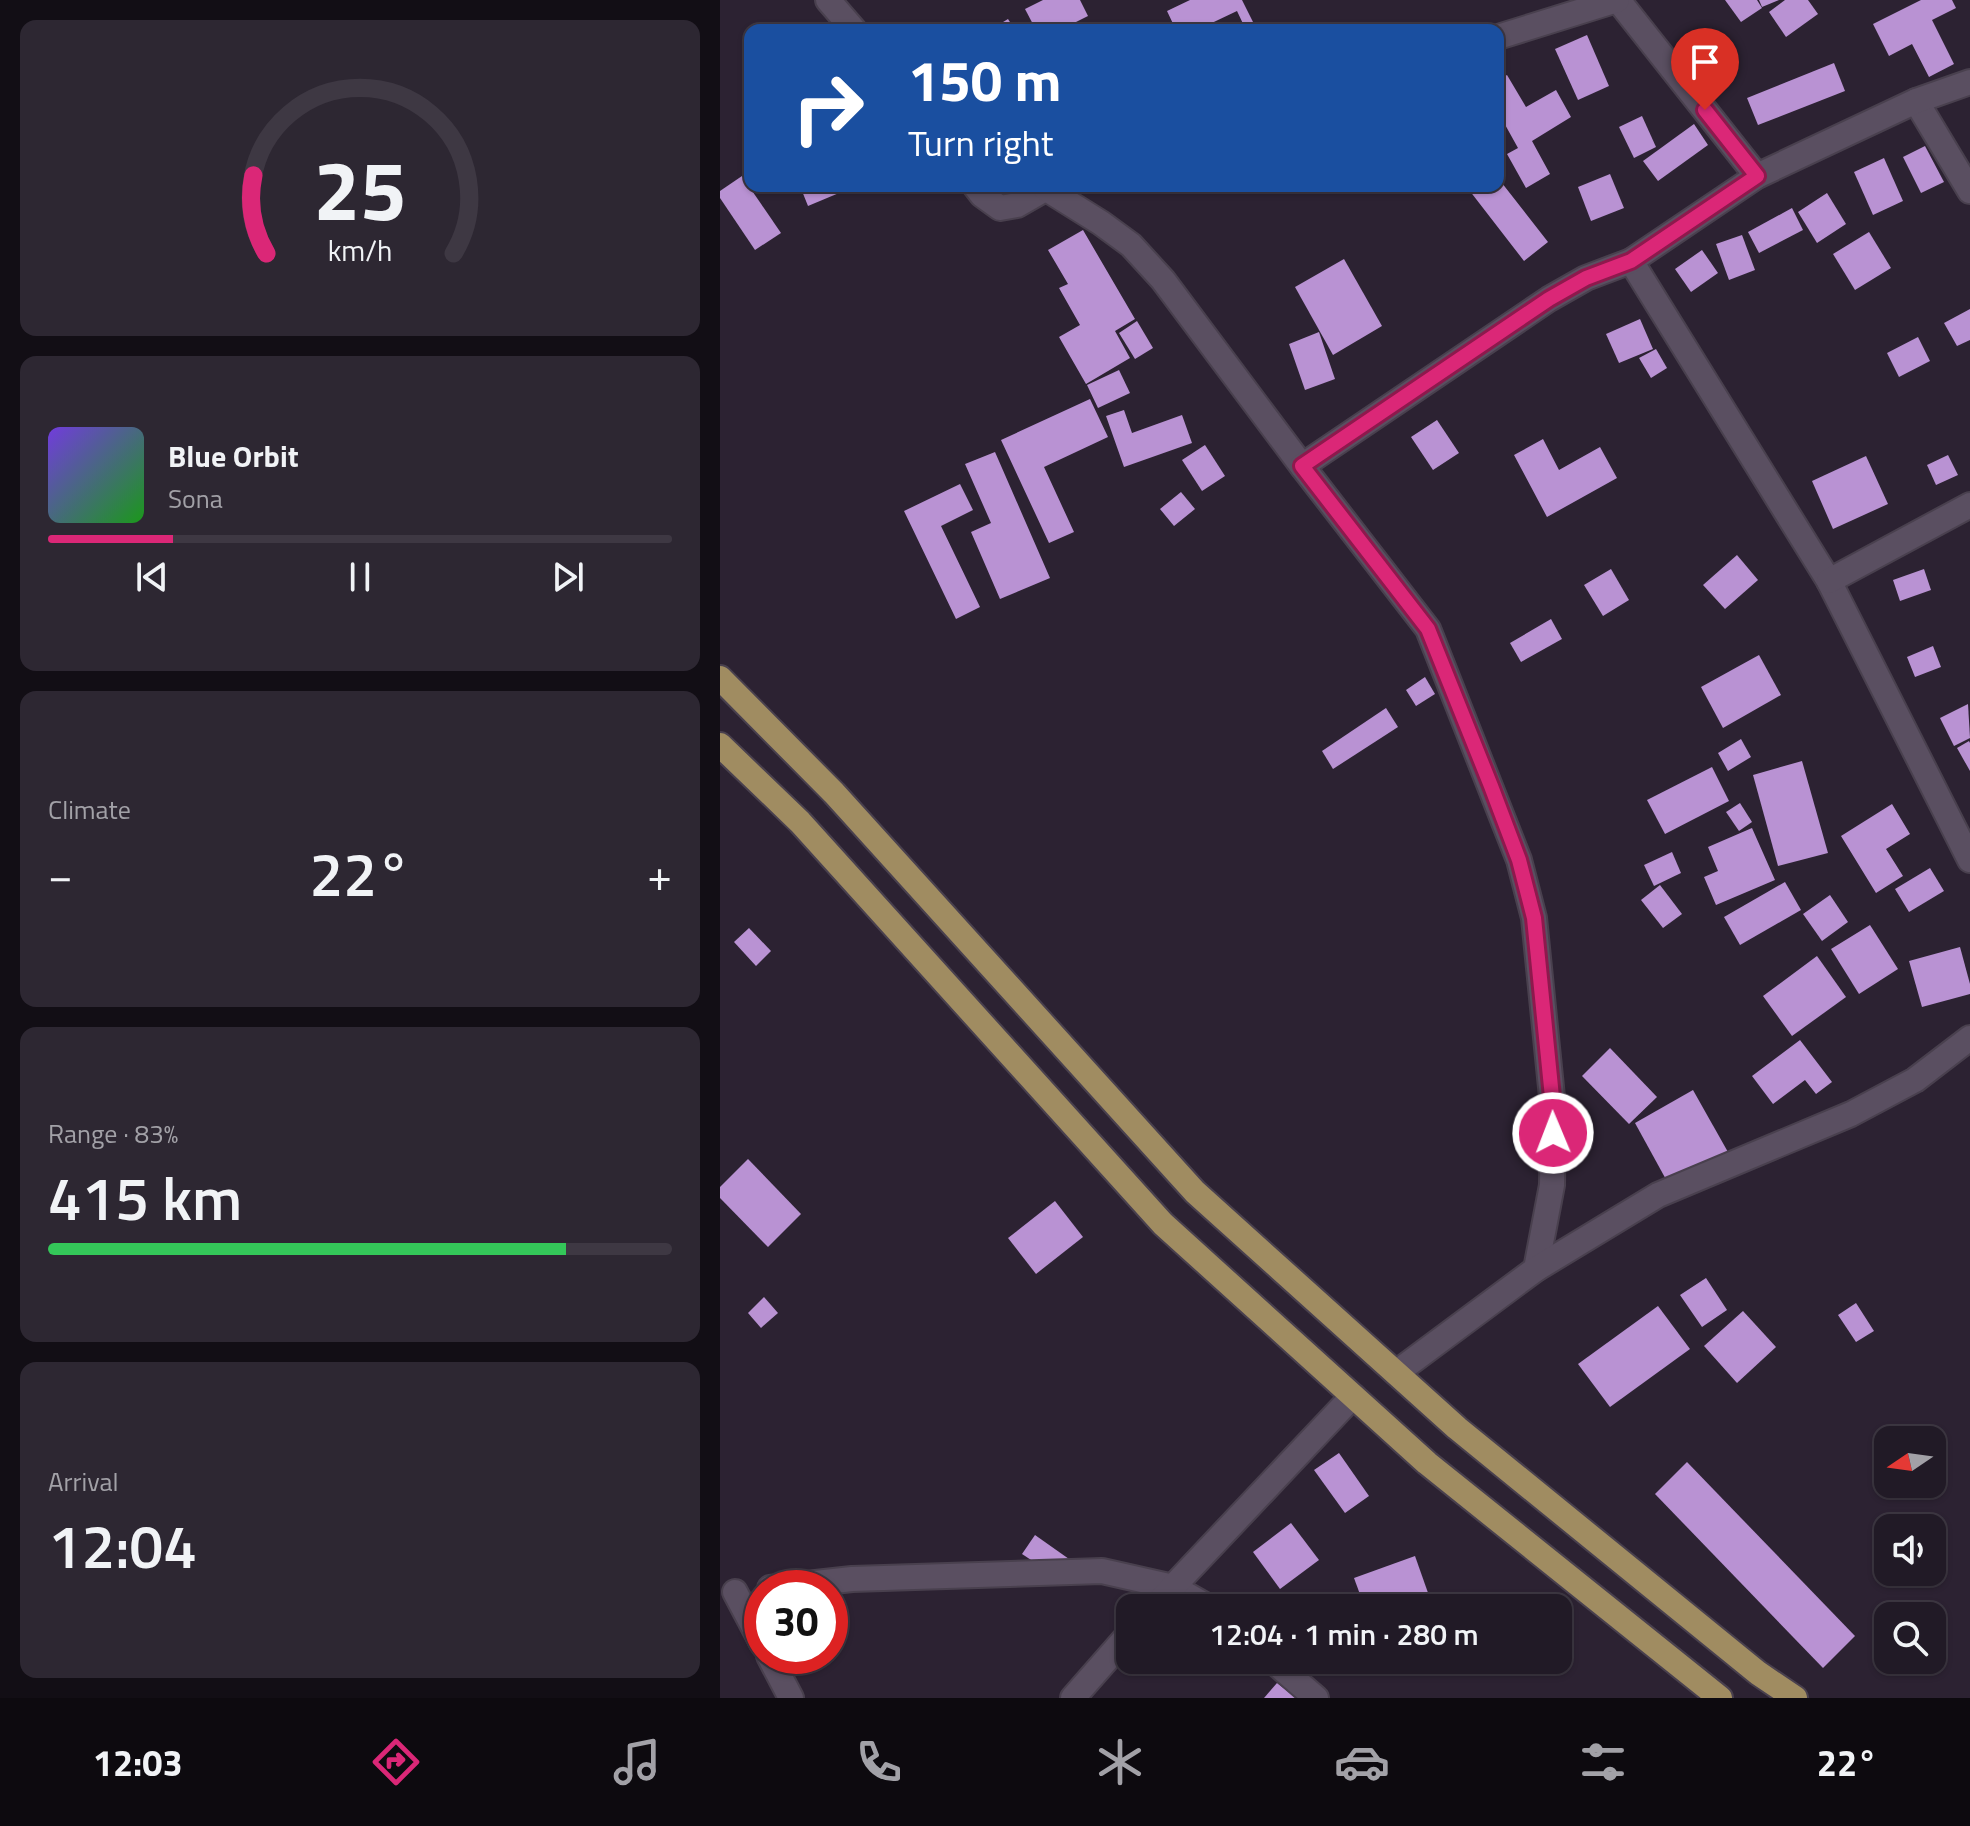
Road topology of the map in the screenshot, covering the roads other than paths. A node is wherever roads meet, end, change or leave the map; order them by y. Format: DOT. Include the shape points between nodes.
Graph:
graph roads {
  1 [pos="828,0"];
  2 [pos="1618,0"];
  3 [pos="849,24"];
  4 [pos="1504,35"];
  5 [pos="1970,82"];
  6 [pos="1916,101"];
  7 [pos="1757,176"];
  8 [pos="1970,191"];
  9 [pos="980,192"];
  10 [pos="1039,192"];
  11 [pos="1055,192"];
  12 [pos="1631,261"];
  13 [pos="1302,466"];
  14 [pos="1970,505"];
  15 [pos="1829,581"];
  16 [pos="720,678"];
  17 [pos="720,745"];
  18 [pos="1970,860"];
  19 [pos="1970,1038"];
  20 [pos="1536,1269"];
  21 [pos="1396,1373"];
  22 [pos="1353,1396"];
  23 [pos="848,1579"];
  24 [pos="1173,1587"];
  25 [pos="728,1593"];
  26 [pos="1166,1594"];
  27 [pos="1185,1594"];
  28 [pos="744,1617"];
  29 [pos="1116,1649"];
  30 [pos="778,1674"];
  31 [pos="1288,1674"];
  32 [pos="791,1698"];
  33 [pos="1073,1698"];
  34 [pos="1316,1698"];
  35 [pos="1720,1698"];
  36 [pos="1795,1698"];
  1 -- 3 [label="street"];
  2 -- 4 [label="street"];
  2 -- 7 [label="street"];
  5 -- 6 [label="street"];
  6 -- 7 [label="street"];
  6 -- 8 [label="street"];
  7 -- 12 [label="street"];
  9 -- 10 [label="street" via="1000,208"];
  11 -- 13 [label="street" via="1131,245 1163,280"];
  12 -- 13 [label="street" via="1549,299"];
  12 -- 15 [label="street"];
  13 -- 20 [label="street" via="1428,629 1519,860 1534,918 1553,1107 1552,1185"];
  14 -- 15 [label="street"];
  15 -- 18 [label="street"];
  16 -- 21 [label="main road" via="834,793 1195,1192"];
  17 -- 22 [label="main road" via="800,822 1163,1224"];
  19 -- 20 [label="street" via="1915,1080 1851,1114 1658,1195"];
  20 -- 21 [label="street"];
  21 -- 36 [label="main road" via="1457,1428"];
  22 -- 24 [label="street"];
  22 -- 35 [label="main road" via="1427,1463"];
  23 -- 24 [label="street" via="1102,1571"];
  24 -- 26 [label="street"];
  24 -- 27 [label="street"];
  25 -- 28 [label="street"];
  29 -- 33 [label="street"];
  30 -- 32 [label="street"];
  31 -- 34 [label="street"];
}
